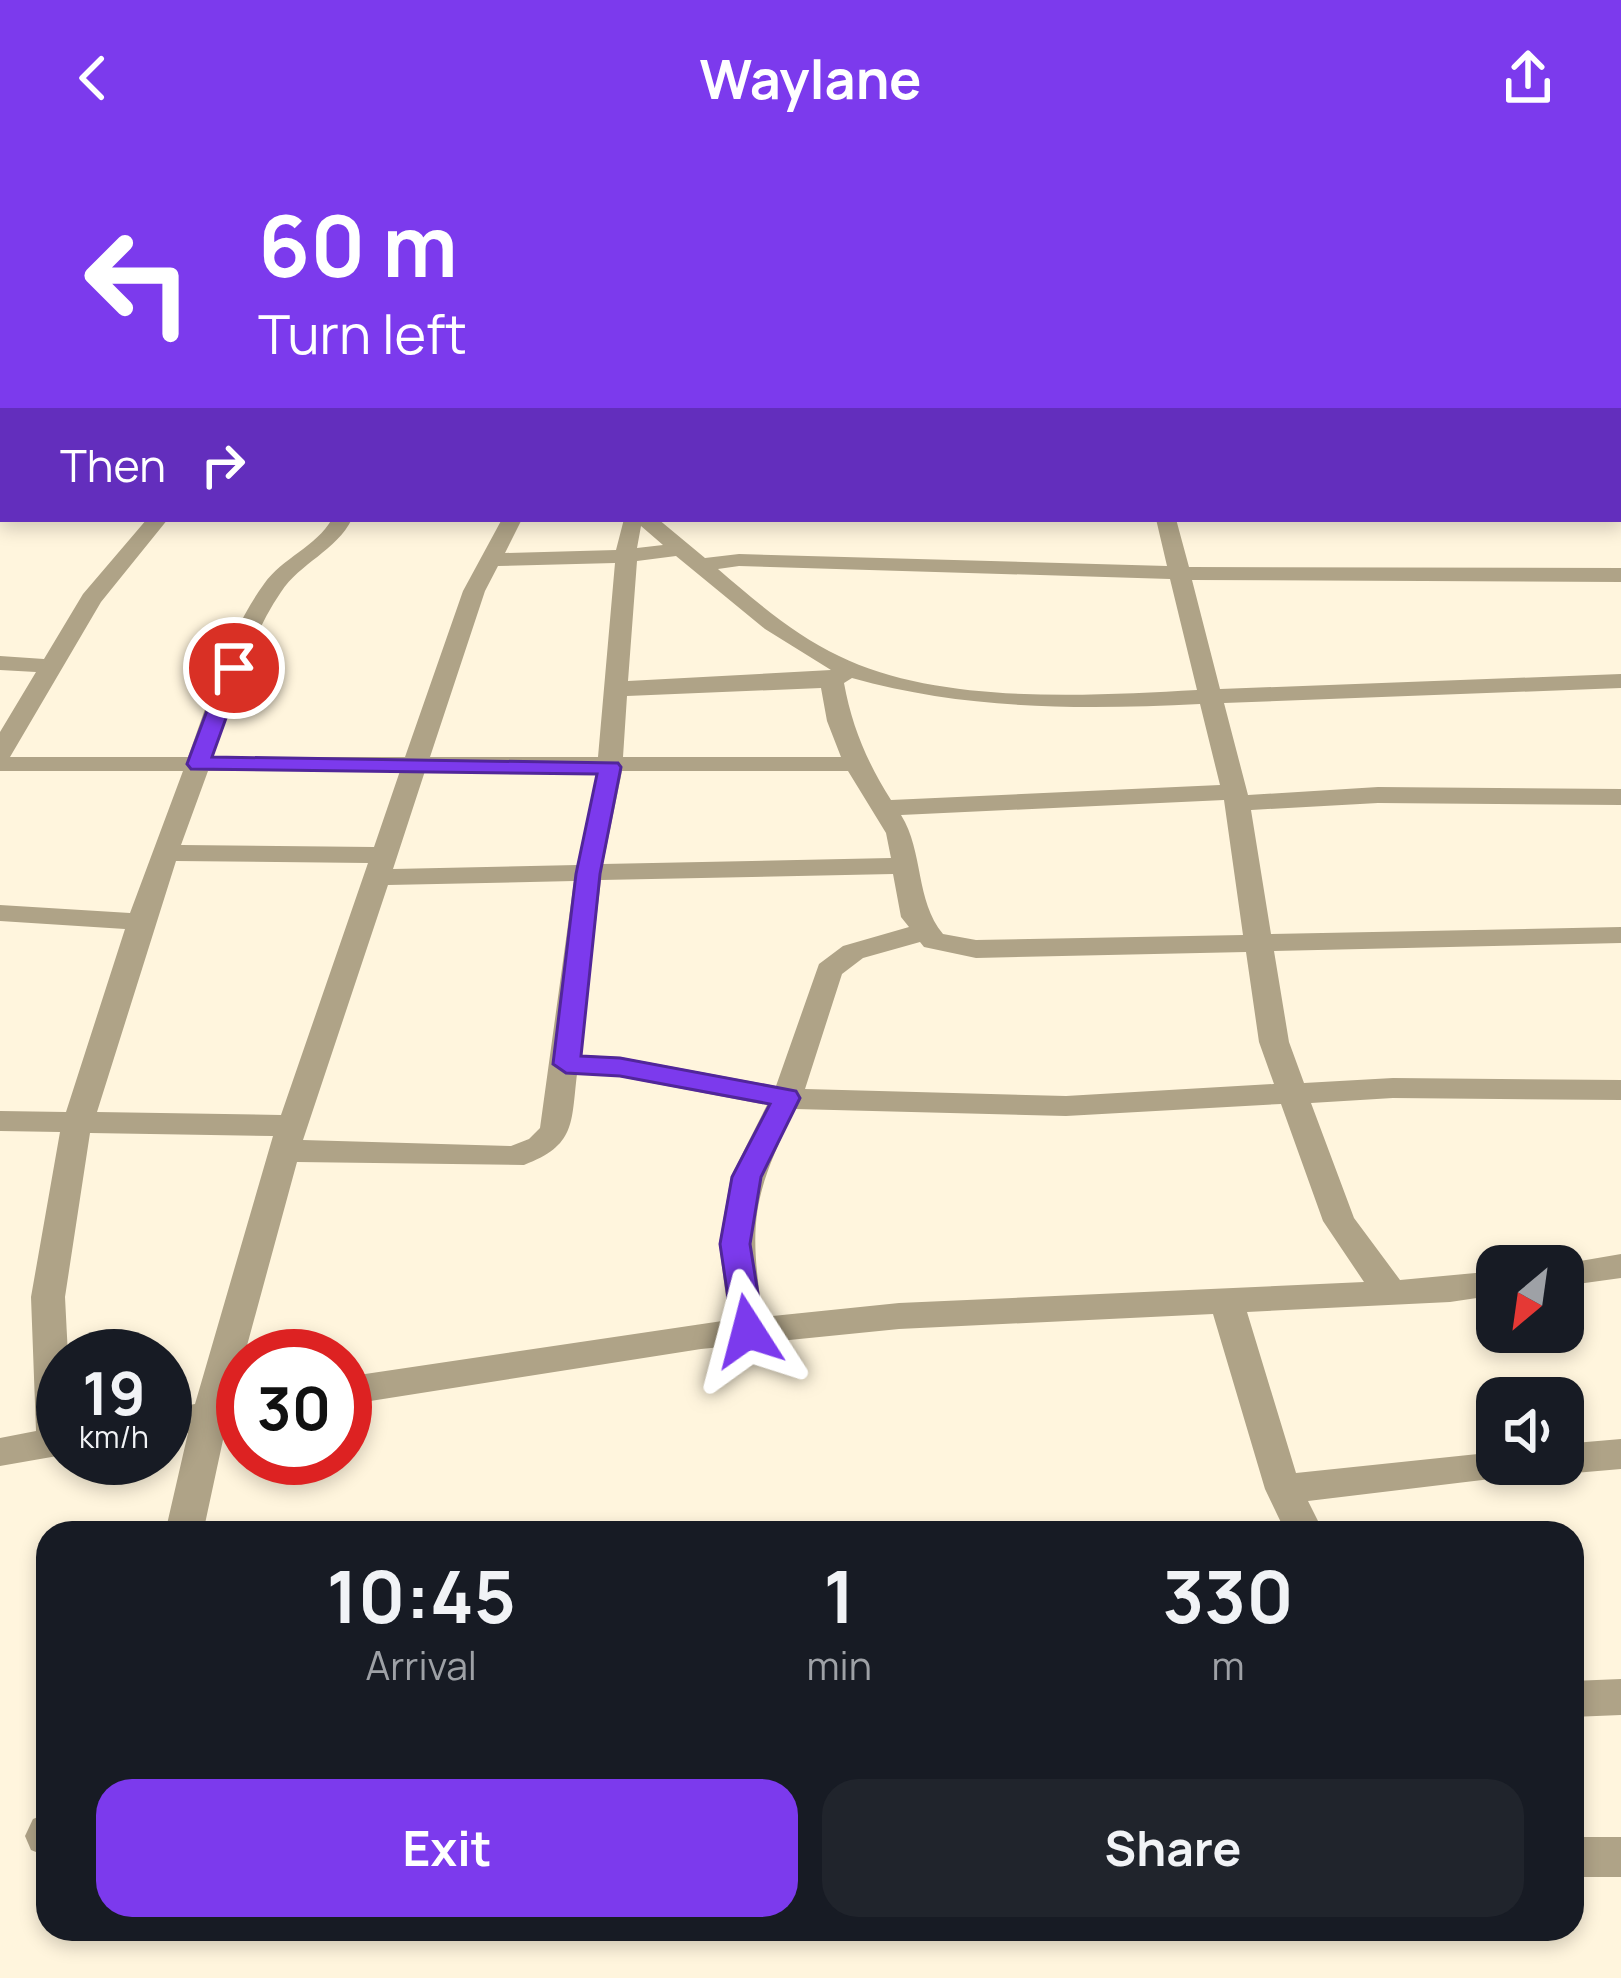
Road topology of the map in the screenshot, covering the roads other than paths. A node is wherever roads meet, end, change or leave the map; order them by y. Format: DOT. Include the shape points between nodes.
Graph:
graph roads {
  1 [pos="155,522"];
  2 [pos="340,522"];
  3 [pos="510,522"];
  4 [pos="633,522"];
  5 [pos="649,522"];
  6 [pos="1167,522"];
  7 [pos="682,549"];
  8 [pos="628,555"];
  9 [pos="491,559"];
  10 [pos="702,565"];
  11 [pos="1180,573"];
  12 [pos="1621,575"];
  13 [pos="0,662"];
  14 [pos="51,666"];
  15 [pos="839,676"];
  16 [pos="1621,681"];
  17 [pos="618,689"];
  18 [pos="1215,698"];
  19 [pos="0,753"];
  20 [pos="0,764"];
  21 [pos="199,764"];
  22 [pos="856,764"];
  23 [pos="411,767"];
  24 [pos="610,767"];
  25 [pos="1621,797"];
  26 [pos="1236,798"];
  27 [pos="883,808"];
  28 [pos="166,853"];
  29 [pos="379,866"];
  30 [pos="905,866"];
  31 [pos="588,874"];
  32 [pos="0,913"];
  33 [pos="141,922"];
  34 [pos="926,931"];
  35 [pos="1621,935"];
  36 [pos="1258,941"];
  37 [pos="566,1064"];
  38 [pos="1621,1090"];
  39 [pos="1296,1093"];
  40 [pos="787,1098"];
  41 [pos="0,1121"];
  42 [pos="78,1122"];
  43 [pos="288,1139"];
  44 [pos="1621,1267"];
  45 [pos="1584,1271"];
  46 [pos="1476,1285"];
  47 [pos="1390,1292"];
  48 [pos="1226,1300"];
  49 [pos="50,1329"];
  50 [pos="245,1329"];
  51 [pos="748,1331"];
  52 [pos="372,1386"];
  53 [pos="216,1441"];
  54 [pos="36,1446"];
  55 [pos="0,1452"];
  56 [pos="1621,1454"];
  57 [pos="1584,1458"];
  58 [pos="1476,1469"];
  59 [pos="1283,1489"];
  60 [pos="188,1521"];
  61 [pos="1299,1521"];
  62 [pos="1621,1697"];
  63 [pos="1584,1699"];
  64 [pos="1584,1857"];
  65 [pos="1621,1857"];
  1 -- 14 [label="street" via="91,599"];
  2 -- 21 [label="street" via="275,584 247,630"];
  3 -- 9 [label="street"];
  4 -- 8 [label="street"];
  5 -- 7 [label="street"];
  6 -- 11 [label="street"];
  7 -- 8 [label="street"];
  7 -- 10 [label="street"];
  8 -- 9 [label="street"];
  8 -- 17 [label="street"];
  9 -- 23 [label="street"];
  10 -- 11 [label="street"];
  10 -- 15 [label="street"];
  11 -- 12 [label="street"];
  11 -- 18 [label="street"];
  13 -- 14 [label="street"];
  14 -- 19 [label="street"];
  15 -- 17 [label="street"];
  15 -- 18 [label="street" via="1018,699"];
  15 -- 22 [label="street" via="839,721"];
  16 -- 18 [label="street"];
  17 -- 24 [label="street"];
  18 -- 26 [label="street"];
  20 -- 21 [label="street"];
  21 -- 23 [label="street"];
  21 -- 28 [label="street"];
  22 -- 24 [label="street"];
  22 -- 27 [label="street"];
  23 -- 24 [label="street"];
  23 -- 29 [label="street"];
  24 -- 31 [label="street"];
  25 -- 26 [label="street"];
  26 -- 27 [label="street"];
  26 -- 36 [label="street"];
  27 -- 30 [label="street" via="899,833"];
  28 -- 29 [label="street"];
  28 -- 33 [label="street"];
  29 -- 31 [label="street"];
  29 -- 43 [label="street"];
  30 -- 31 [label="street"];
  30 -- 34 [label="street"];
  31 -- 37 [label="street"];
  32 -- 33 [label="street"];
  33 -- 42 [label="street"];
  34 -- 36 [label="street" via="934,941 976,949"];
  34 -- 40 [label="street" via="853,952 829,970"];
  35 -- 36 [label="street"];
  36 -- 39 [label="street" via="1274,1042"];
  37 -- 40 [label="street"];
  37 -- 43 [label="street" via="555,1131 540,1147 513,1156"];
  38 -- 39 [label="street"];
  39 -- 40 [label="street" via="1066,1106"];
  39 -- 47 [label="street" via="1339,1221"];
  40 -- 51 [label="street" via="747,1177 735,1244"];
  41 -- 42 [label="street"];
  42 -- 43 [label="street"];
  42 -- 49 [label="street" via="48,1297"];
  43 -- 50 [label="street"];
  44 -- 45 [label="street"];
  46 -- 47 [label="street"];
  47 -- 48 [label="street"];
  48 -- 51 [label="street"];
  48 -- 59 [label="street"];
  51 -- 52 [label="street"];
  53 -- 60 [label="street"];
  54 -- 55 [label="street"];
  56 -- 57 [label="street"];
  58 -- 59 [label="street"];
  59 -- 61 [label="street"];
  62 -- 63 [label="street"];
  64 -- 65 [label="street"];
}
